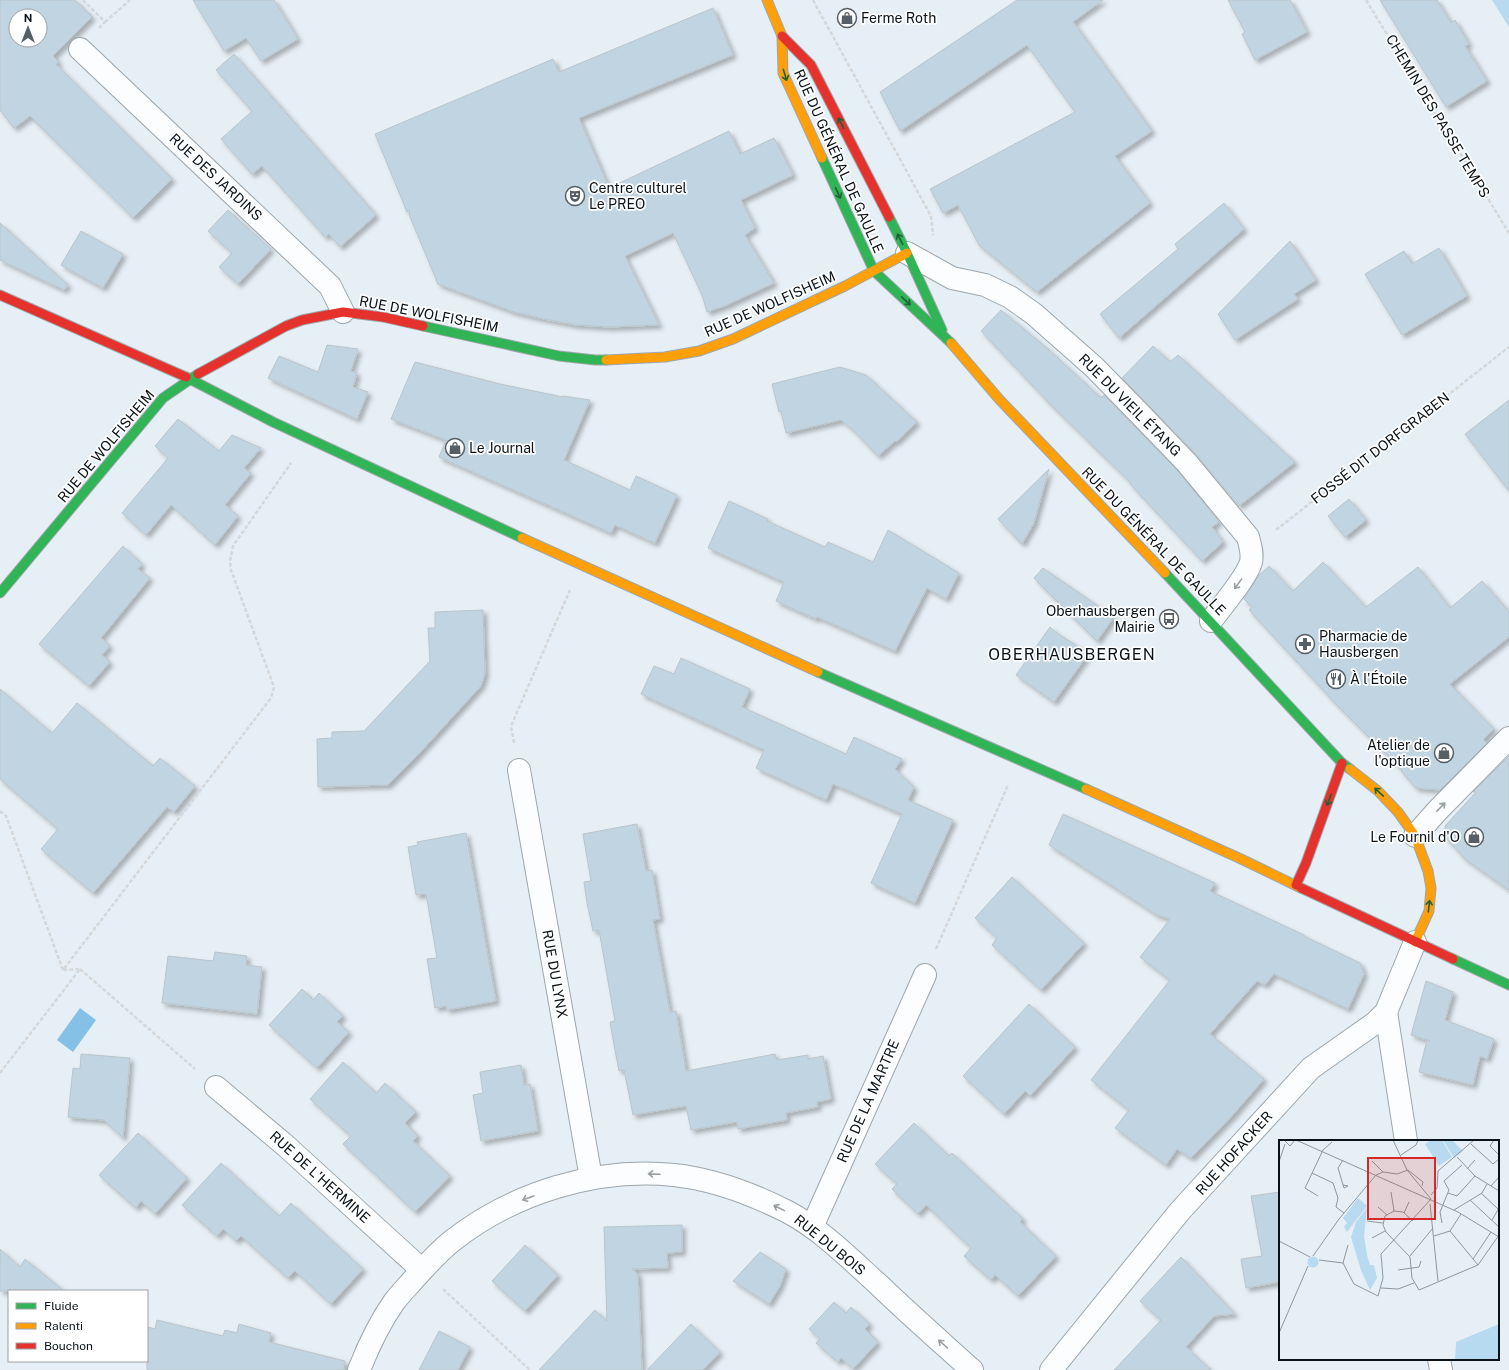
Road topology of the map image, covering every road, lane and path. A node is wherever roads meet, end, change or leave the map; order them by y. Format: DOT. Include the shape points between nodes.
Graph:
graph roads {
  1 [pos="130,0"];
  2 [pos="767,0"];
  3 [pos="812,0"];
  4 [pos="1366,0"];
  5 [pos="105,22"];
  6 [pos="782,36"];
  7 [pos="80,49"];
  8 [pos="1509,233"];
  9 [pos="907,253"];
  10 [pos="937,270"];
  11 [pos="874,271"];
  12 [pos="0,295"];
  13 [pos="343,312"];
  14 [pos="946,338"];
  15 [pos="1509,347"];
  16 [pos="189,379"];
  17 [pos="309,438"];
  18 [pos="1252,549"];
  19 [pos="582,564"];
  20 [pos="0,593"];
  21 [pos="1210,621"];
  22 [pos="1509,738"];
  23 [pos="1019,759"];
  24 [pos="1342,763"];
  25 [pos="519,770"];
  26 [pos="0,811"];
  27 [pos="1415,836"];
  28 [pos="1296,885"];
  29 [pos="1415,942"];
  30 [pos="80,969"];
  31 [pos="63,970"];
  32 [pos="925,975"];
  33 [pos="1509,985"];
  34 [pos="1386,1012"];
  35 [pos="0,1073"];
  36 [pos="216,1087"];
  37 [pos="1406,1140"];
  38 [pos="591,1178"];
  39 [pos="812,1227"];
  40 [pos="422,1270"];
  41 [pos="1439,1360"];
  42 [pos="359,1370"];
  43 [pos="530,1370"];
  44 [pos="972,1370"];
  45 [pos="1051,1370"];
  46 [pos="1440,1370"];
  1 -- 5 [label="path"];
  2 -- 6 [label="street, RUE DU GÉNÉRAL DE GAULLE"];
  3 -- 10 [label="path" via="931,216"];
  4 -- 8 [label="path, CHEMIN DES PASSE TEMPS"];
  9 -- 6 [label="street, RUE DU GÉNÉRAL DE GAULLE, one-way" via="811,65"];
  6 -- 11 [label="street, RUE DU GÉNÉRAL DE GAULLE, one-way" via="783,73"];
  7 -- 13 [label="street, RUE DES JARDINS" via="330,286"];
  9 -- 10 [label="street, RUE DU VIEIL ÉTANG"];
  9 -- 11 [label="street, RUE DU GÉNÉRAL DE GAULLE"];
  9 -- 14 [label="street, RUE DU GÉNÉRAL DE GAULLE"];
  10 -- 18 [label="street, RUE DU VIEIL ÉTANG" via="952,278 985,285 1010,297 1034,314 1094,367 1187,463 1248,537"];
  11 -- 13 [label="street, RUE DE WOLFISHEIM" via="733,339 699,351 658,357 595,360 559,356 383,317"];
  11 -- 14 [label="street, RUE DU GÉNÉRAL DE GAULLE, one-way"];
  12 -- 16 [label="street"];
  13 -- 16 [label="street, RUE DE WOLFISHEIM" via="309,318 286,326"];
  14 -- 21 [label="street, RUE DU GÉNÉRAL DE GAULLE" via="999,399"];
  15 -- 18 [label="path, FOSSÉ DIT DORFGRABEN"];
  16 -- 17 [label="street"];
  16 -- 20 [label="street, RUE DE WOLFISHEIM" via="163,398"];
  17 -- 19 [label="street" via="440,501"];
  17 -- 31 [label="path" via="233,546 230,561 231,570 274,687 271,698"];
  18 -- 21 [label="street, one-way" via="1246,573"];
  19 -- 23 [label="street" via="759,646"];
  19 -- 25 [label="path" via="511,726"];
  21 -- 24 [label="street, RUE DU GÉNÉRAL DE GAULLE"];
  27 -- 22 [label="street, one-way"];
  23 -- 28 [label="street"];
  23 -- 32 [label="path"];
  27 -- 24 [label="street, RUE DU GÉNÉRAL DE GAULLE, one-way" via="1398,812 1378,791"];
  24 -- 28 [label="street, one-way"];
  25 -- 38 [label="street, RUE DU LYNX"];
  26 -- 31 [label="path" via="6,816"];
  29 -- 27 [label="street, RUE DU GÉNÉRAL DE GAULLE, one-way" via="1429,911 1431,888 1428,871"];
  28 -- 29 [label="street"];
  29 -- 33 [label="street"];
  29 -- 34 [label="street, RUE HOFACKER"];
  30 -- 31 [label="path"];
  30 -- 35 [label="path"];
  30 -- 36 [label="path"];
  32 -- 39 [label="street, RUE DE LA MARTRE"];
  34 -- 37 [label="street"];
  34 -- 45 [label="street, RUE HOFACKER" via="1375,1023 1311,1068 1180,1211"];
  36 -- 40 [label="street, RUE DE L'HERMINE" via="286,1146"];
  39 -- 38 [label="street, RUE DU BOIS, one-way" via="763,1200 723,1185 674,1175 635,1174"];
  38 -- 40 [label="street, RUE DU BOIS, one-way" via="527,1198 484,1219 451,1242"];
  44 -- 39 [label="street, RUE DU BOIS, one-way"];
  40 -- 42 [label="street, RUE DU BOIS" via="394,1302 375,1334"];
  40 -- 43 [label="path"];
  41 -- 46 [label="street"];
}
